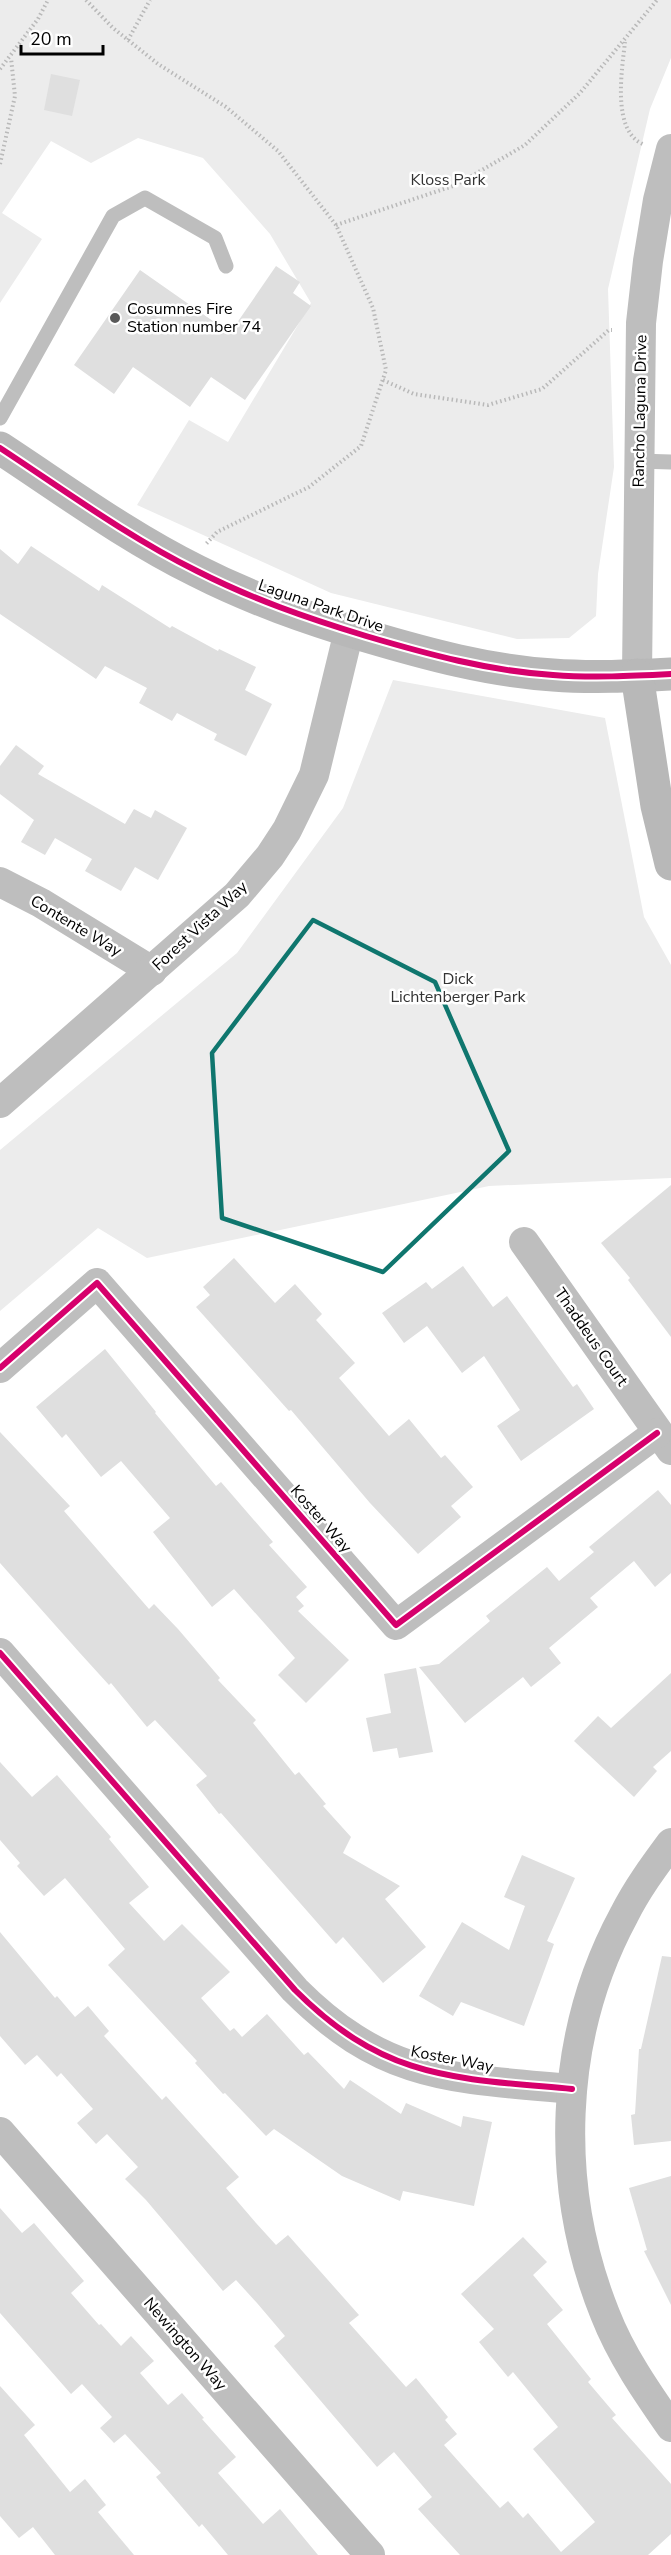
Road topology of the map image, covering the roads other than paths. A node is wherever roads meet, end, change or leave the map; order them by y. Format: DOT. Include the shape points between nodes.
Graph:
graph roads {
  1 [pos="670,152"];
  2 [pos="226,266"];
  3 [pos="0,418"];
  4 [pos="0,448"];
  5 [pos="639,461"];
  6 [pos="671,462"];
  7 [pos="349,631"];
  8 [pos="671,674"];
  9 [pos="637,675"];
  10 [pos="671,864"];
  11 [pos="0,882"];
  12 [pos="152,971"];
  13 [pos="0,1103"];
  14 [pos="524,1242"];
  15 [pos="0,1368"];
  16 [pos="664,1441"];
  17 [pos="0,1653"];
  18 [pos="671,1843"];
  19 [pos="572,2089"];
  20 [pos="0,2132"];
  21 [pos="671,2427"];
  22 [pos="370,2555"];
  1 -- 5 [label="street, Rancho Laguna Drive" via="648,261 641,336"];
  2 -- 3 [label="lane" via="215,238 145,198 113,216"];
  4 -- 7 [label="street, Laguna Park Drive" via="188,567 254,599"];
  5 -- 6 [label="lane"];
  5 -- 9 [label="street, Rancho Laguna Drive"];
  7 -- 9 [label="street, Laguna Park Drive" via="421,653 487,667 553,675"];
  7 -- 12 [label="street, Forest Vista Way" via="314,775 287,830 237,895"];
  8 -- 9 [label="street, Laguna Park Drive"];
  9 -- 10 [label="street" via="657,806"];
  11 -- 12 [label="street, Contente Way"];
  12 -- 13 [label="street, Forest Vista Way"];
  14 -- 16 [label="street, Thaddeus Court"];
  15 -- 16 [label="street, Koster Way" via="97,1283 396,1625"];
  17 -- 19 [label="street, Koster Way" via="295,1990 344,2034 401,2064 432,2073"];
  18 -- 19 [label="street" via="639,1887 609,1946 587,2008"];
  19 -- 21 [label="street" via="570,2156 578,2222 594,2286 636,2376"];
  20 -- 22 [label="street, Newington Way"];
}
